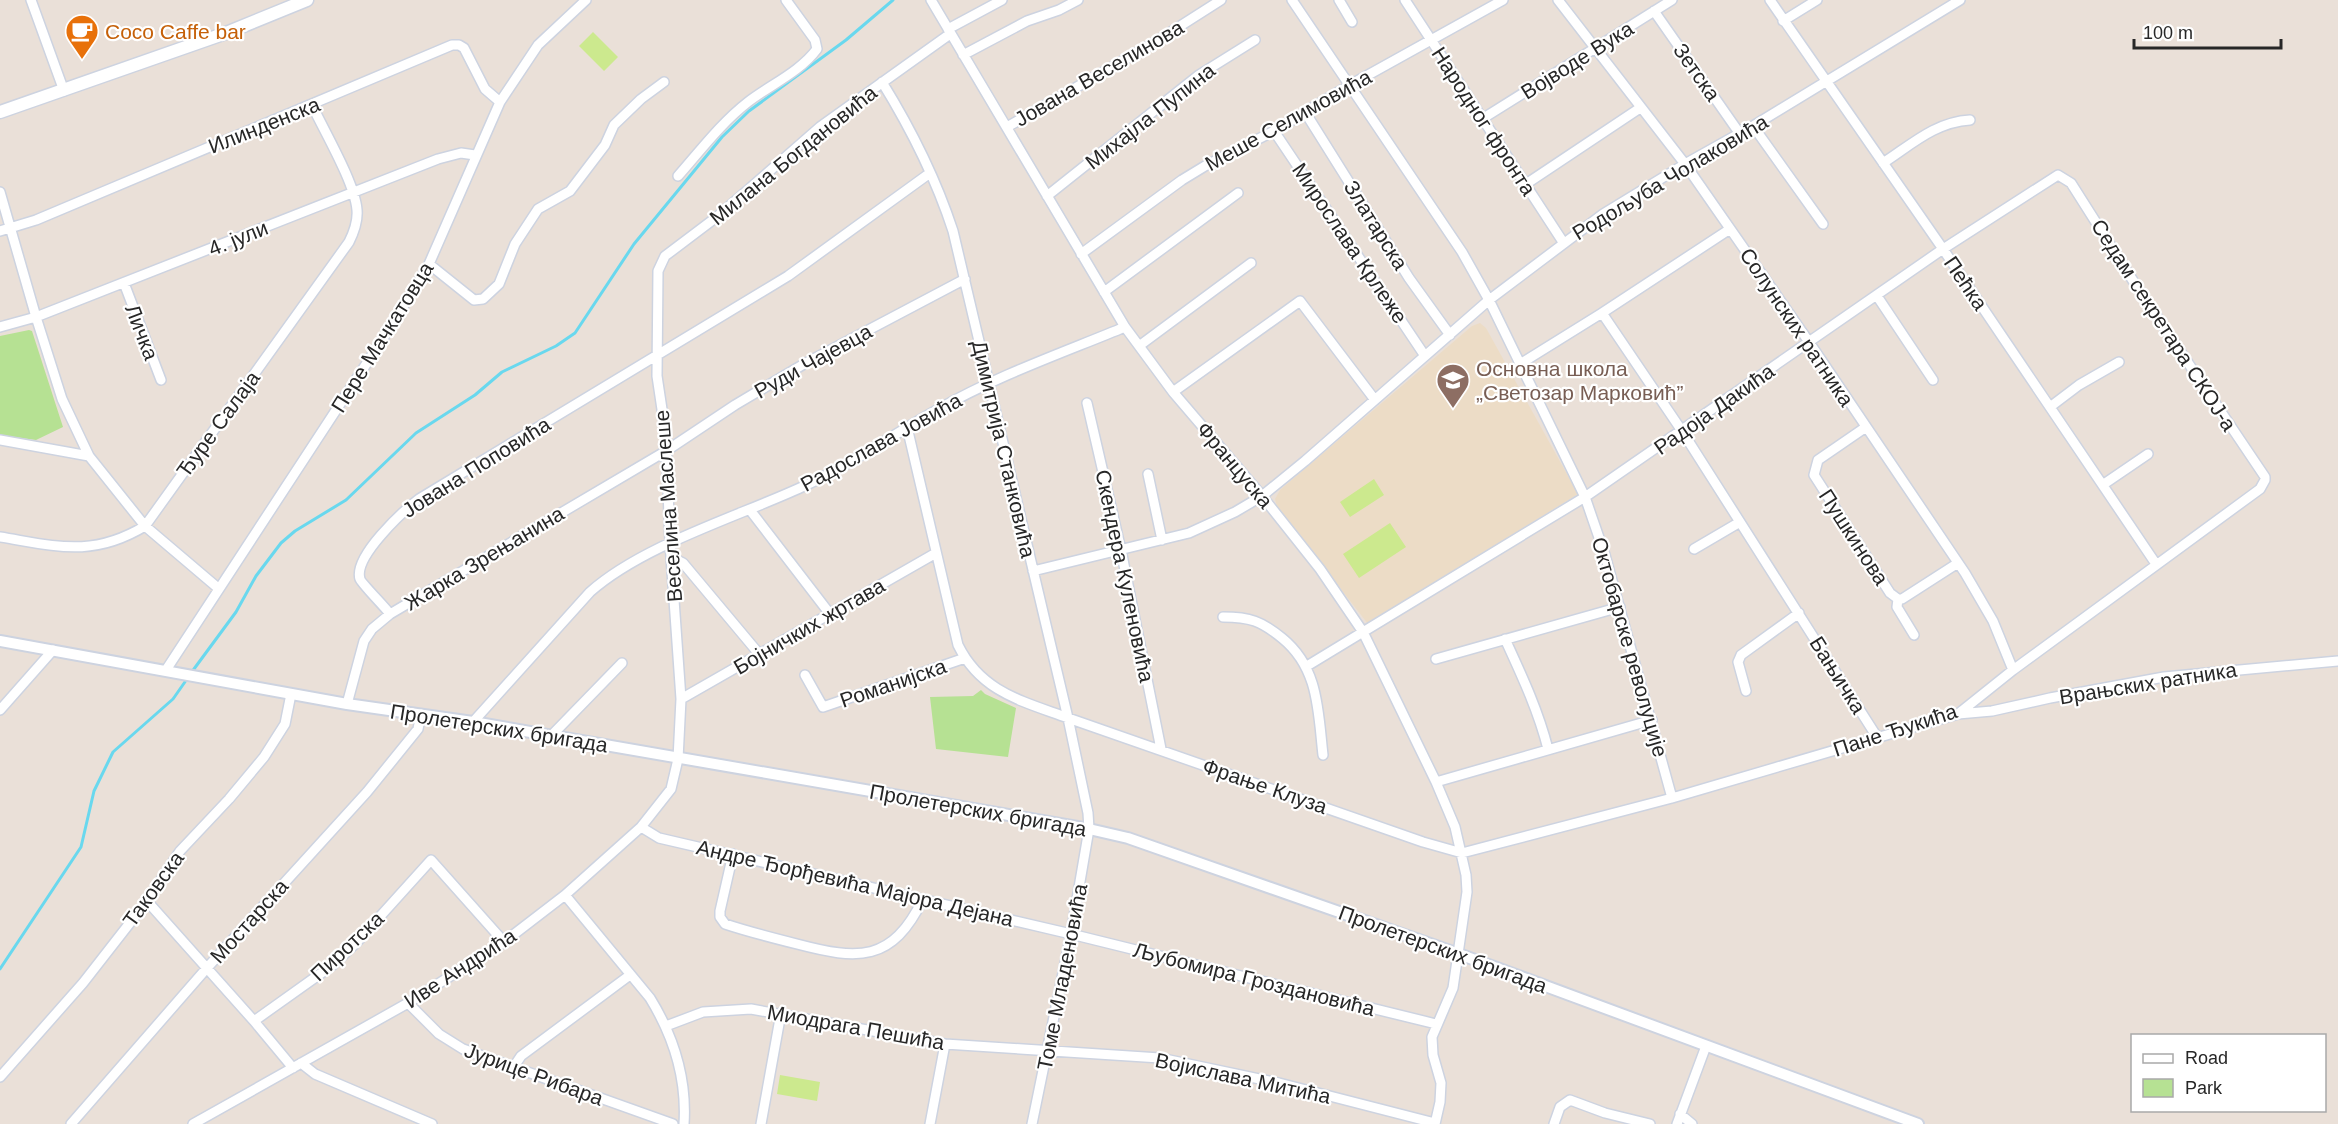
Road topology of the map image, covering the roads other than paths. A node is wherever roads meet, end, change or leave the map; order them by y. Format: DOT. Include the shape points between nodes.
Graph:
graph roads {
  1 [pos="31,0"];
  2 [pos="307,0"];
  3 [pos="586,0"];
  4 [pos="786,0"];
  5 [pos="931,0"];
  6 [pos="1002,0"];
  7 [pos="1078,0"];
  8 [pos="1221,0"];
  9 [pos="1292,0"];
  10 [pos="1339,0"];
  11 [pos="1404,0"];
  12 [pos="1503,0"];
  13 [pos="1558,0"];
  14 [pos="1671,0"];
  15 [pos="1770,0"];
  16 [pos="1817,0"];
  17 [pos="1960,0"];
  18 [pos="1654,11"];
  19 [pos="1784,21"];
  20 [pos="1352,22"];
  21 [pos="949,31"];
  22 [pos="1255,39"];
  23 [pos="1431,41"];
  24 [pos="1594,50"];
  25 [pos="963,55"];
  26 [pos="664,82"];
  27 [pos="882,82"];
  28 [pos="1827,82"];
  29 [pos="1350,85"];
  30 [pos="64,91"];
  31 [pos="500,102"];
  32 [pos="312,105"];
  33 [pos="1640,108"];
  34 [pos="0,112"];
  35 [pos="1305,112"];
  36 [pos="1482,119"];
  37 [pos="1970,120"];
  38 [pos="1754,126"];
  39 [pos="1007,127"];
  40 [pos="1274,131"];
  41 [pos="1740,134"];
  42 [pos="476,155"];
  43 [pos="1883,163"];
  44 [pos="1685,164"];
  45 [pos="930,173"];
  46 [pos="2058,175"];
  47 [pos="678,176"];
  48 [pos="1526,184"];
  49 [pos="0,192"];
  50 [pos="353,192"];
  51 [pos="1238,193"];
  52 [pos="1047,196"];
  53 [pos="1823,224"];
  54 [pos="1730,229"];
  55 [pos="5,230"];
  56 [pos="1563,242"];
  57 [pos="1943,249"];
  58 [pos="1081,254"];
  59 [pos="665,255"];
  60 [pos="1251,263"];
  61 [pos="429,264"];
  62 [pos="965,279"];
  63 [pos="124,283"];
  64 [pos="1104,292"];
  65 [pos="1877,296"];
  66 [pos="1490,300"];
  67 [pos="1602,313"];
  68 [pos="36,317"];
  69 [pos="0,327"];
  70 [pos="1125,327"];
  71 [pos="1450,335"];
  72 [pos="1809,342"];
  73 [pos="1139,346"];
  74 [pos="658,355"];
  75 [pos="1425,356"];
  76 [pos="2119,362"];
  77 [pos="1520,364"];
  78 [pos="161,380"];
  79 [pos="1933,380"];
  80 [pos="989,384"];
  81 [pos="1173,393"];
  82 [pos="1375,400"];
  83 [pos="1087,403"];
  84 [pos="2050,407"];
  85 [pos="907,427"];
  86 [pos="1866,427"];
  87 [pos="1682,431"];
  88 [pos="0,440"];
  89 [pos="666,451"];
  90 [pos="2148,454"];
  91 [pos="89,456"];
  92 [pos="1148,474"];
  93 [pos="2265,480"];
  94 [pos="2104,484"];
  95 [pos="1262,496"];
  96 [pos="1585,497"];
  97 [pos="750,510"];
  98 [pos="1740,522"];
  99 [pos="145,526"];
  100 [pos="0,537"];
  101 [pos="1162,540"];
  102 [pos="670,543"];
  103 [pos="1694,549"];
  104 [pos="1121,550"];
  105 [pos="936,553"];
  106 [pos="671,557"];
  107 [pos="1958,563"];
  108 [pos="2156,564"];
  109 [pos="1033,571"];
  110 [pos="218,588"];
  111 [pos="1898,599"];
  112 [pos="1620,607"];
  113 [pos="1799,613"];
  114 [pos="390,614"];
  115 [pos="830,614"];
  116 [pos="1223,616"];
  117 [pos="1363,632"];
  118 [pos="1914,635"];
  119 [pos="1505,639"];
  120 [pos="0,640"];
  121 [pos="53,650"];
  122 [pos="760,655"];
  123 [pos="964,658"];
  124 [pos="1436,659"];
  125 [pos="2338,661"];
  126 [pos="622,663"];
  127 [pos="1307,666"];
  128 [pos="2013,670"];
  129 [pos="170,671"];
  130 [pos="805,675"];
  131 [pos="1746,691"];
  132 [pos="291,694"];
  133 [pos="1980,696"];
  134 [pos="681,699"];
  135 [pos="347,704"];
  136 [pos="0,710"];
  137 [pos="1983,712"];
  138 [pos="421,714"];
  139 [pos="1958,714"];
  140 [pos="1068,718"];
  141 [pos="1652,720"];
  142 [pos="473,722"];
  143 [pos="551,736"];
  144 [pos="1877,736"];
  145 [pos="1161,749"];
  146 [pos="1548,749"];
  147 [pos="1323,755"];
  148 [pos="678,759"];
  149 [pos="1436,782"];
  150 [pos="1672,798"];
  151 [pos="641,827"];
  152 [pos="1089,829"];
  153 [pos="1462,853"];
  154 [pos="732,854"];
  155 [pos="565,895"];
  156 [pos="923,899"];
  157 [pos="147,901"];
  158 [pos="1071,934"];
  159 [pos="504,942"];
  160 [pos="1459,954"];
  161 [pos="206,969"];
  162 [pos="630,975"];
  163 [pos="408,1003"];
  164 [pos="781,1013"];
  165 [pos="254,1021"];
  166 [pos="1436,1024"];
  167 [pos="666,1026"];
  168 [pos="945,1044"];
  169 [pos="1706,1046"];
  170 [pos="1048,1051"];
  171 [pos="297,1066"];
  172 [pos="513,1068"];
  173 [pos="0,1077"];
  174 [pos="1679,1119"];
  175 [pos="1435,1123"];
  176 [pos="71,1124"];
  177 [pos="193,1124"];
  178 [pos="429,1124"];
  179 [pos="673,1124"];
  180 [pos="684,1124"];
  181 [pos="760,1124"];
  182 [pos="930,1124"];
  183 [pos="1032,1124"];
  184 [pos="1554,1124"];
  185 [pos="1650,1124"];
  186 [pos="1692,1124"];
  187 [pos="1918,1124"];
  1 -- 30 [label="street"];
  2 -- 30 [label="main road"];
  3 -- 31 [label="street, Пере Мачкатовца" via="538,45"];
  4 -- 47 [label="street" via="815,40 817,49 728,120"];
  5 -- 21 [label="street, Француска"];
  6 -- 21 [label="street, Милана Богдановића"];
  7 -- 25 [label="street" via="1027,21"];
  8 -- 39 [label="street, Јована Веселинова"];
  9 -- 29 [label="street"];
  10 -- 20 [label="street"];
  11 -- 23 [label="street, Народног фронта"];
  12 -- 23 [label="street, Меше Селимовића"];
  13 -- 24 [label="street, Солунских ратника"];
  14 -- 18 [label="street, Војводе Вука"];
  15 -- 19 [label="street, Пећка"];
  16 -- 19 [label="street"];
  17 -- 28 [label="street, Родољуба Чолаковића"];
  18 -- 24 [label="street, Војводе Вука"];
  18 -- 41 [label="street, Зетска"];
  19 -- 28 [label="street, Пећка"];
  21 -- 25 [label="street, Француска"];
  21 -- 27 [label="street, Милана Богдановића"];
  22 -- 52 [label="street, Михајла Пупина" via="1198,75"];
  23 -- 29 [label="street, Меше Селимовића"];
  23 -- 36 [label="street, Народног фронта"];
  24 -- 33 [label="street, Солунских ратника"];
  24 -- 36 [label="street, Војводе Вука"];
  25 -- 39 [label="street, Француска"];
  26 -- 61 [label="street" via="614,125 605,145 570,191 538,209 515,244 499,284 483,299 474,300"];
  27 -- 45 [label="street, Димитрија Станковића"];
  27 -- 59 [label="street, Милана Богдановића" via="820,127 718,216"];
  28 -- 38 [label="street, Родољуба Чолаковића"];
  28 -- 43 [label="street, Пећка"];
  29 -- 35 [label="street, Меше Селимовића"];
  29 -- 66 [label="street"];
  30 -- 34 [label="main road"];
  31 -- 32 [label="street, Илинденска" via="485,89 467,52 456,44"];
  31 -- 42 [label="street, Пере Мачкатовца"];
  32 -- 50 [label="street, Ђуре Салаја"];
  32 -- 55 [label="street, Илинденска"];
  33 -- 44 [label="street, Солунских ратника"];
  33 -- 48 [label="street"];
  35 -- 40 [label="street, Меше Селимовића"];
  35 -- 71 [label="street, Златарска" via="1409,278"];
  36 -- 48 [label="street, Народног фронта"];
  37 -- 43 [label="street" via="1938,127"];
  38 -- 41 [label="street, Родољуба Чолаковића"];
  38 -- 53 [label="street"];
  39 -- 52 [label="street, Француска"];
  40 -- 58 [label="street, Меше Селимовића" via="1182,180"];
  40 -- 75 [label="street, Мирослава Крлеже"];
  41 -- 44 [label="street, Родољуба Чолаковића"];
  42 -- 50 [label="street, 4. јули" via="453,154"];
  42 -- 61 [label="street, Пере Мачкатовца"];
  43 -- 57 [label="street, Пећка"];
  44 -- 54 [label="street, Солунских ратника"];
  44 -- 56 [label="street, Родољуба Чолаковића"];
  45 -- 62 [label="street, Димитрија Станковића" via="941,193"];
  45 -- 74 [label="street" via="789,276"];
  46 -- 57 [label="street, Радоја Дакића"];
  46 -- 93 [label="street, Седам секретара СКОЈ-а" via="2071,183"];
  48 -- 56 [label="street, Народног фронта"];
  49 -- 55 [label="street"];
  50 -- 63 [label="street, 4. јули"];
  50 -- 99 [label="street, Ђуре Салаја" via="357,218 349,242"];
  51 -- 64 [label="street"];
  52 -- 58 [label="street, Француска"];
  54 -- 67 [label="street"];
  54 -- 72 [label="street, Солунских ратника"];
  55 -- 68 [label="street"];
  56 -- 66 [label="street, Родољуба Чолаковића"];
  57 -- 65 [label="street, Радоја Дакића"];
  57 -- 84 [label="street, Пећка"];
  58 -- 64 [label="street, Француска"];
  59 -- 74 [label="street, Веселина Маслеше" via="658,271"];
  60 -- 73 [label="street"];
  61 -- 110 [label="street, Пере Мачкатовца"];
  62 -- 80 [label="street, Димитрија Станковића"];
  62 -- 89 [label="street, Руди Чајевца" via="804,364"];
  63 -- 68 [label="street, 4. јули"];
  63 -- 78 [label="street, Личка"];
  64 -- 70 [label="street, Француска"];
  65 -- 72 [label="street, Радоја Дакића"];
  65 -- 79 [label="street"];
  66 -- 71 [label="street, Родољуба Чолаковића"];
  66 -- 77 [label="street, Октобарске револуције"];
  67 -- 77 [label="street"];
  67 -- 87 [label="street, Бањичка"];
  68 -- 69 [label="street, 4. јули"];
  68 -- 91 [label="street" via="62,399"];
  70 -- 73 [label="street, Француска"];
  70 -- 80 [label="street, Радослава Јовића"];
  71 -- 75 [label="street, Родољуба Чолаковића"];
  72 -- 86 [label="street, Солунских ратника"];
  72 -- 87 [label="street, Радоја Дакића"];
  73 -- 81 [label="street, Француска"];
  74 -- 89 [label="street, Веселина Маслеше"];
  74 -- 114 [label="street, Јована Поповића" via="399,514 374,546 359,575"];
  75 -- 82 [label="street, Родољуба Чолаковића"];
  76 -- 84 [label="street"];
  77 -- 96 [label="street, Октобарске револуције"];
  80 -- 85 [label="street, Радослава Јовића"];
  80 -- 109 [label="street, Димитрија Станковића"];
  81 -- 82 [label="street" via="1300,302"];
  81 -- 95 [label="street, Француска"];
  82 -- 95 [label="street, Родољуба Чолаковића"];
  83 -- 104 [label="street, Скендера Куленовића"];
  84 -- 94 [label="street, Пећка"];
  85 -- 97 [label="street, Радослава Јовића" via="805,486"];
  85 -- 105 [label="street"];
  86 -- 107 [label="street, Солунских ратника"];
  86 -- 111 [label="street, Пушкинова" via="1818,460 1814,475 1884,584"];
  87 -- 96 [label="street, Радоја Дакића"];
  87 -- 98 [label="street, Бањичка"];
  88 -- 91 [label="street"];
  89 -- 102 [label="street, Веселина Маслеше"];
  89 -- 114 [label="street, Жарка Зрењанина"];
  90 -- 94 [label="street"];
  91 -- 99 [label="street"];
  92 -- 101 [label="street"];
  93 -- 108 [label="street, Пане Ђукића" via="2260,489"];
  94 -- 108 [label="street, Пећка"];
  95 -- 101 [label="street, Родољуба Чолаковића" via="1210,525"];
  95 -- 117 [label="street, Француска" via="1320,569"];
  96 -- 112 [label="street, Октобарске револуције"];
  96 -- 117 [label="street, Радоја Дакића"];
  97 -- 102 [label="street, Радослава Јовића"];
  97 -- 115 [label="street"];
  98 -- 103 [label="street"];
  98 -- 113 [label="street, Бањичка"];
  99 -- 100 [label="street, Ђуре Салаја" via="127,537 88,548"];
  99 -- 110 [label="street"];
  101 -- 104 [label="street, Родољуба Чолаковића"];
  102 -- 106 [label="street, Веселина Маслеше"];
  102 -- 142 [label="street, Радослава Јовића" via="590,592"];
  104 -- 109 [label="street, Родољуба Чолаковића"];
  104 -- 145 [label="street, Скендера Куленовића"];
  105 -- 115 [label="street, Бојничких жртава"];
  105 -- 123 [label="street"];
  106 -- 122 [label="street" via="682,562"];
  106 -- 134 [label="street, Веселина Маслеше"];
  107 -- 111 [label="street, Пушкинова"];
  107 -- 128 [label="street, Солунских ратника" via="1993,621"];
  108 -- 128 [label="street, Пане Ђукића"];
  109 -- 140 [label="street, Димитрија Станковића"];
  110 -- 129 [label="street, Пере Мачкатовца"];
  111 -- 118 [label="street, Пушкинова" via="1897,607"];
  112 -- 119 [label="street"];
  112 -- 141 [label="street, Октобарске револуције"];
  113 -- 131 [label="street, Бањичка" via="1741,655 1738,662"];
  113 -- 144 [label="street, Бањичка"];
  114 -- 135 [label="street, Жарка Зрењанина" via="364,640"];
  115 -- 122 [label="street, Бојничких жртава"];
  116 -- 127 [label="street" via="1265,624 1291,645"];
  117 -- 127 [label="street, Радоја Дакића"];
  117 -- 149 [label="street, Француска"];
  119 -- 124 [label="street"];
  119 -- 146 [label="street" via="1530,691"];
  120 -- 121 [label="street, Пролетерских бригада"];
  121 -- 129 [label="street, Пролетерских бригада"];
  121 -- 136 [label="street"];
  122 -- 134 [label="street, Бојничких жртава"];
  123 -- 130 [label="street, Романијска" via="823,707"];
  123 -- 140 [label="street, Фрање Клуза" via="995,688"];
  125 -- 137 [label="street, Врањских ратника" via="2164,677"];
  126 -- 143 [label="street"];
  127 -- 147 [label="street" via="1317,702"];
  128 -- 133 [label="street, Пане Ђукића"];
  129 -- 132 [label="street, Пролетерских бригада"];
  132 -- 135 [label="street, Пролетерских бригада"];
  132 -- 157 [label="street, Таковска" via="285,724 264,757 180,850"];
  133 -- 137 [label="street"];
  133 -- 139 [label="street, Пане Ђукића"];
  134 -- 148 [label="street, Веселина Маслеше"];
  135 -- 138 [label="street, Пролетерских бригада"];
  137 -- 139 [label="street, Врањских ратника"];
  138 -- 142 [label="street, Пролетерских бригада"];
  138 -- 161 [label="street, Мостарска" via="418,729 367,792"];
  139 -- 144 [label="street, Пане Ђукића"];
  140 -- 145 [label="street, Фрање Клуза"];
  140 -- 152 [label="street, Димитрија Станковића"];
  141 -- 146 [label="street"];
  141 -- 150 [label="street, Октобарске револуције"];
  142 -- 143 [label="street, Пролетерских бригада"];
  143 -- 148 [label="street, Пролетерских бригада"];
  144 -- 150 [label="street, Пане Ђукића"];
  145 -- 153 [label="street, Фрање Клуза"];
  146 -- 149 [label="street"];
  148 -- 151 [label="street, Иве Андрића" via="671,789"];
  148 -- 152 [label="street, Пролетерских бригада"];
  149 -- 153 [label="street, Француска"];
  150 -- 153 [label="street, Пане Ђукића"];
  151 -- 154 [label="street, Андре Ђорђевића Мајора Дејана" via="659,838"];
  151 -- 155 [label="street, Иве Андрића"];
  152 -- 158 [label="street, Томе Младеновића"];
  152 -- 160 [label="street, Пролетерских бригада" via="1128,838"];
  153 -- 160 [label="street, Француска" via="1467,892"];
  154 -- 156 [label="street, Андре Ђорђевића Мајора Дејана"];
  154 -- 156 [label="street" via="720,911 725,924 830,953 861,954 886,946 911,921"];
  155 -- 159 [label="street, Иве Андрића"];
  155 -- 162 [label="street"];
  156 -- 158 [label="street, Андре Ђорђевића Мајора Дејана"];
  157 -- 161 [label="street"];
  157 -- 173 [label="street, Таковска"];
  158 -- 166 [label="street, Љубомира Гроздановића"];
  158 -- 170 [label="street, Томе Младеновића"];
  159 -- 163 [label="street, Иве Андрића"];
  159 -- 165 [label="street, Пиротска" via="431,860 334,964"];
  160 -- 166 [label="street, Француска" via="1450,1000"];
  160 -- 169 [label="street, Пролетерских бригада"];
  161 -- 165 [label="street"];
  161 -- 176 [label="street, Мостарска"];
  162 -- 167 [label="street" via="650,998"];
  162 -- 172 [label="street" via="521,1056"];
  163 -- 171 [label="street, Иве Андрића"];
  163 -- 172 [label="street, Јурице Рибара" via="422,1020 455,1044"];
  164 -- 167 [label="street, Миодрага Пешића" via="718,1010"];
  164 -- 168 [label="street, Миодрага Пешића"];
  164 -- 181 [label="street"];
  165 -- 171 [label="street"];
  166 -- 175 [label="street" via="1433,1055 1441,1090"];
  167 -- 180 [label="street" via="680,1066"];
  168 -- 170 [label="street, Миодрага Пешића"];
  168 -- 182 [label="street"];
  169 -- 174 [label="street"];
  169 -- 187 [label="street, Пролетерских бригада"];
  170 -- 175 [label="street, Војислава Митића" via="1160,1058 1280,1083"];
  170 -- 183 [label="street, Томе Младеновића"];
  171 -- 177 [label="street, Иве Андрића"];
  171 -- 178 [label="street"];
  172 -- 179 [label="street, Јурице Рибара"];
  174 -- 186 [label="street"];
  184 -- 185 [label="street" via="1560,1107 1570,1100"];
}
